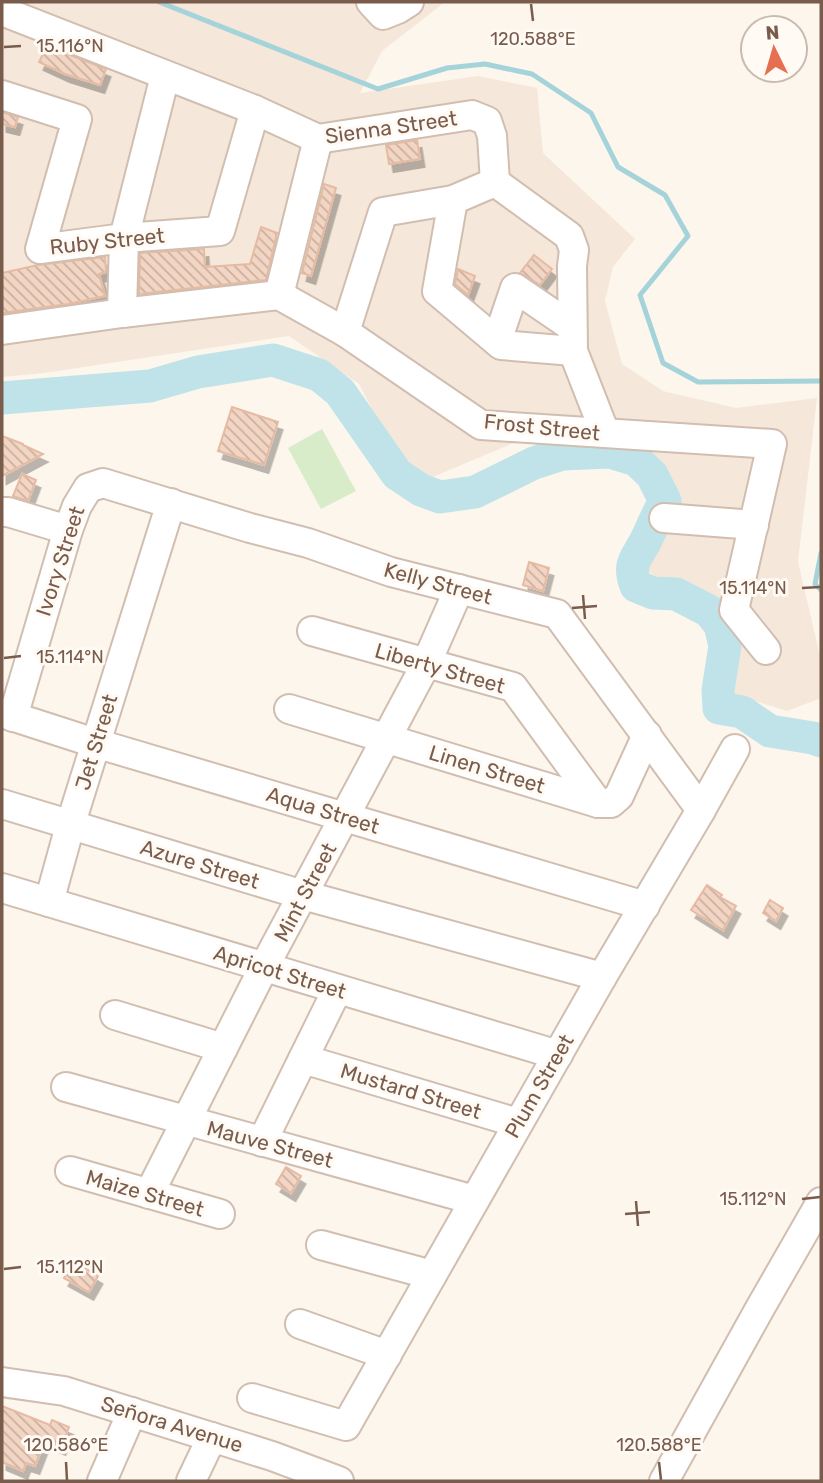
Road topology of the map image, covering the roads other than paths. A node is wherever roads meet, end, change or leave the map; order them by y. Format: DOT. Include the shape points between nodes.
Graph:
graph roads {
  1 [pos="371,2"];
  2 [pos="409,2"];
  3 [pos="6,16"];
  4 [pos="165,76"];
  5 [pos="2,94"];
  6 [pos="255,110"];
  7 [pos="318,139"];
  8 [pos="495,183"];
  9 [pos="453,200"];
  10 [pos="124,238"];
  11 [pos="279,295"];
  12 [pos="121,313"];
  13 [pos="2,330"];
  14 [pos="345,331"];
  15 [pos="572,339"];
  16 [pos="497,341"];
  17 [pos="605,433"];
  18 [pos="88,488"];
  19 [pos="171,503"];
  20 [pos="2,512"];
  21 [pos="664,518"];
  22 [pos="754,524"];
  23 [pos="68,530"];
  24 [pos="459,589"];
  25 [pos="312,631"];
  26 [pos="766,650"];
  27 [pos="426,664"];
  28 [pos="289,709"];
  29 [pos="7,715"];
  30 [pos="647,735"];
  31 [pos="385,738"];
  32 [pos="95,743"];
  33 [pos="735,748"];
  34 [pos="598,803"];
  35 [pos="2,804"];
  36 [pos="701,810"];
  37 [pos="345,817"];
  38 [pos="70,826"];
  39 [pos="2,888"];
  40 [pos="303,895"];
  41 [pos="49,902"];
  42 [pos="645,906"];
  43 [pos="264,967"];
  44 [pos="602,977"];
  45 [pos="337,990"];
  46 [pos="115,1015"];
  47 [pos="223,1048"];
  48 [pos="558,1055"];
  49 [pos="303,1059"];
  50 [pos="66,1087"];
  51 [pos="186,1121"];
  52 [pos="518,1123"];
  53 [pos="262,1142"];
  54 [pos="70,1171"];
  55 [pos="149,1194"];
  56 [pos="474,1200"];
  57 [pos="821,1202"];
  58 [pos="220,1214"];
  59 [pos="321,1245"];
  60 [pos="432,1275"];
  61 [pos="300,1324"];
  62 [pos="387,1355"];
  63 [pos="2,1382"];
  64 [pos="252,1398"];
  65 [pos="132,1412"];
  66 [pos="212,1437"];
  67 [pos="103,1481"];
  68 [pos="191,1481"];
  69 [pos="339,1481"];
  70 [pos="664,1481"];
  1 -- 2 [label="street" via="383,15"];
  3 -- 4 [label="street, Sienna Street"];
  4 -- 6 [label="street, Sienna Street"];
  4 -- 10 [label="street"];
  5 -- 10 [label="street, Ruby Street" via="77,119 40,249"];
  6 -- 7 [label="street, Sienna Street"];
  6 -- 10 [label="street, Ruby Street" via="220,231"];
  7 -- 8 [label="street, Sienna Street" via="472,115 487,121"];
  7 -- 11 [label="street"];
  8 -- 9 [label="street"];
  8 -- 15 [label="street" via="569,236 574,250"];
  9 -- 14 [label="street" via="383,212"];
  9 -- 16 [label="street" via="437,291"];
  10 -- 12 [label="street"];
  11 -- 12 [label="street"];
  11 -- 14 [label="street, Frost Street"];
  12 -- 13 [label="street"];
  14 -- 17 [label="street, Frost Street" via="481,425"];
  15 -- 16 [label="street" via="501,345"];
  15 -- 16 [label="street" via="515,288"];
  15 -- 17 [label="street"];
  17 -- 22 [label="street, Frost Street" via="772,444"];
  18 -- 19 [label="street, Kelly Street" via="103,483"];
  18 -- 23 [label="street, Ivory Street"];
  19 -- 24 [label="street, Kelly Street"];
  19 -- 32 [label="street, Jet Street"];
  20 -- 23 [label="street"];
  21 -- 22 [label="street"];
  22 -- 26 [label="street, Frost Street" via="734,610"];
  23 -- 29 [label="street, Ivory Street"];
  24 -- 27 [label="street, Mint Street"];
  24 -- 30 [label="street, Kelly Street" via="557,614"];
  25 -- 27 [label="street, Liberty Street"];
  27 -- 31 [label="street, Mint Street"];
  27 -- 34 [label="street, Liberty Street" via="513,687"];
  28 -- 31 [label="street, Linen Street"];
  29 -- 32 [label="street, Aqua Street"];
  30 -- 34 [label="street" via="619,796 611,803"];
  30 -- 36 [label="street, Kelly Street"];
  31 -- 34 [label="street, Linen Street"];
  31 -- 37 [label="street, Mint Street"];
  32 -- 37 [label="street, Aqua Street"];
  32 -- 38 [label="street, Jet Street"];
  33 -- 36 [label="street, Plum Street"];
  35 -- 38 [label="street, Azure Street"];
  36 -- 42 [label="street, Plum Street"];
  37 -- 40 [label="street, Mint Street"];
  37 -- 42 [label="street, Aqua Street"];
  38 -- 40 [label="street, Azure Street"];
  38 -- 41 [label="street, Jet Street"];
  39 -- 41 [label="street, Apricot Street"];
  40 -- 43 [label="street, Mint Street"];
  40 -- 44 [label="street, Azure Street"];
  41 -- 43 [label="street, Apricot Street"];
  42 -- 44 [label="street, Plum Street"];
  43 -- 45 [label="street, Apricot Street"];
  43 -- 47 [label="street, Mint Street"];
  44 -- 48 [label="street, Plum Street"];
  45 -- 48 [label="street, Apricot Street"];
  45 -- 49 [label="street"];
  46 -- 47 [label="street"];
  47 -- 51 [label="street, Mint Street"];
  48 -- 52 [label="street, Plum Street"];
  49 -- 52 [label="street, Mustard Street"];
  49 -- 53 [label="street"];
  50 -- 51 [label="street, Mauve Street"];
  51 -- 53 [label="street, Mauve Street"];
  51 -- 55 [label="street, Mint Street"];
  52 -- 56 [label="street, Plum Street"];
  53 -- 56 [label="street, Mauve Street"];
  54 -- 55 [label="street, Maize Street"];
  55 -- 58 [label="street, Maize Street"];
  56 -- 60 [label="street, Plum Street"];
  57 -- 70 [label="street"];
  59 -- 60 [label="street"];
  60 -- 62 [label="street, Plum Street"];
  61 -- 62 [label="street"];
  62 -- 64 [label="street, Plum Street" via="346,1426"];
  63 -- 65 [label="street, Señora Avenue" via="64,1391"];
  65 -- 66 [label="street, Señora Avenue"];
  65 -- 67 [label="street"];
  66 -- 68 [label="street"];
  66 -- 69 [label="street, Señora Avenue"];
}
